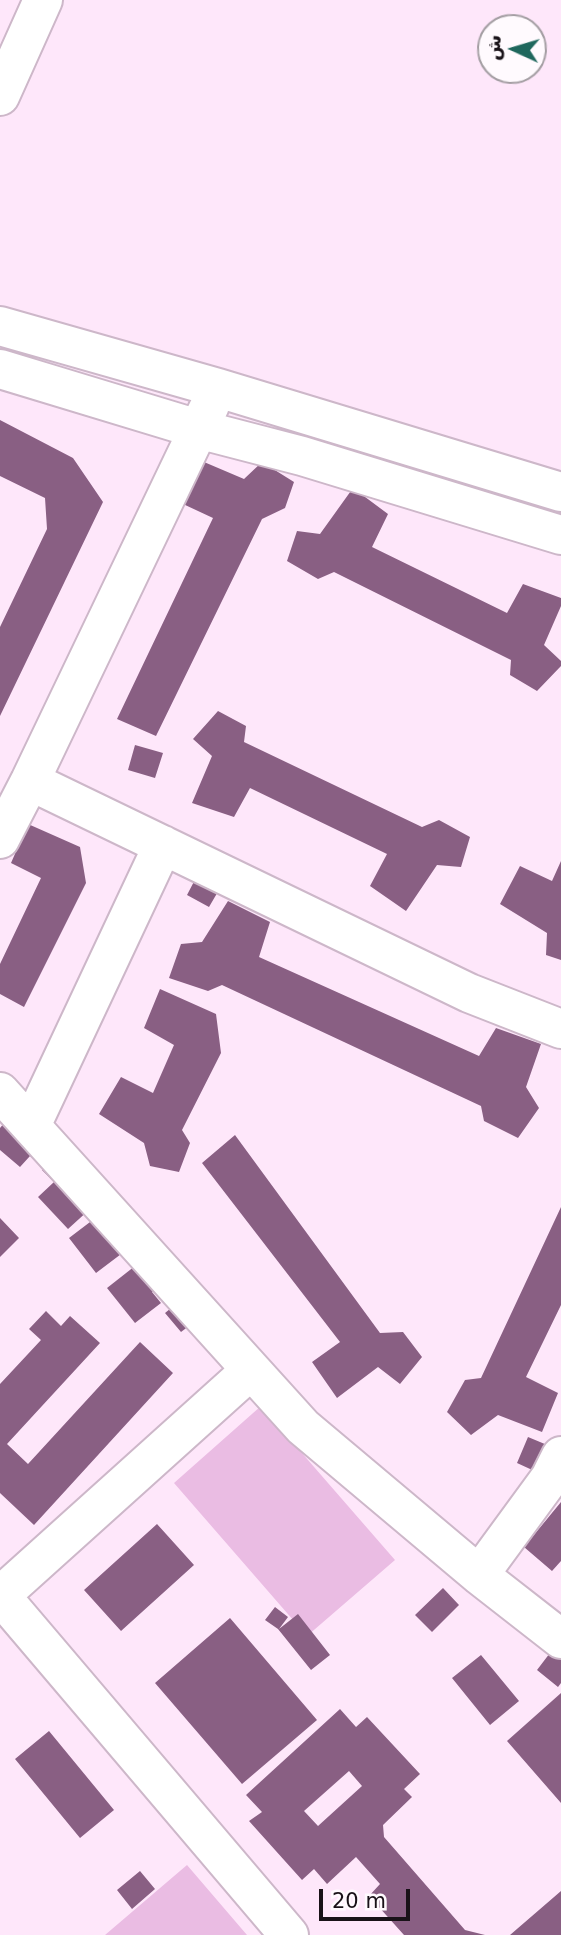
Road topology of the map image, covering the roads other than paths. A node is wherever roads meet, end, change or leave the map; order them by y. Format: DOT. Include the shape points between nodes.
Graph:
graph roads {
  1 [pos="43,0"];
  2 [pos="7,60"];
  3 [pos="0,96"];
  4 [pos="0,326"];
  5 [pos="0,369"];
  6 [pos="218,388"];
  7 [pos="198,429"];
  8 [pos="561,492"];
  9 [pos="561,535"];
  10 [pos="30,781"];
  11 [pos="0,839"];
  12 [pos="163,845"];
  13 [pos="561,1030"];
  14 [pos="0,1092"];
  15 [pos="31,1126"];
  16 [pos="251,1370"];
  17 [pos="561,1456"];
  18 [pos="479,1575"];
  19 [pos="0,1596"];
  20 [pos="561,1639"];
  21 [pos="289,1935"];
  1 -- 2 [label="street"];
  2 -- 3 [label="street"];
  4 -- 6 [label="street"];
  5 -- 7 [label="street"];
  6 -- 7 [label="street"];
  6 -- 8 [label="street"];
  7 -- 9 [label="street"];
  7 -- 10 [label="street"];
  10 -- 11 [label="street"];
  10 -- 12 [label="street"];
  12 -- 13 [label="street" via="469,993"];
  12 -- 15 [label="street"];
  14 -- 15 [label="street"];
  15 -- 16 [label="street"];
  16 -- 18 [label="street" via="303,1427"];
  16 -- 19 [label="street"];
  17 -- 18 [label="street"];
  18 -- 20 [label="street"];
  19 -- 21 [label="street"];
}
